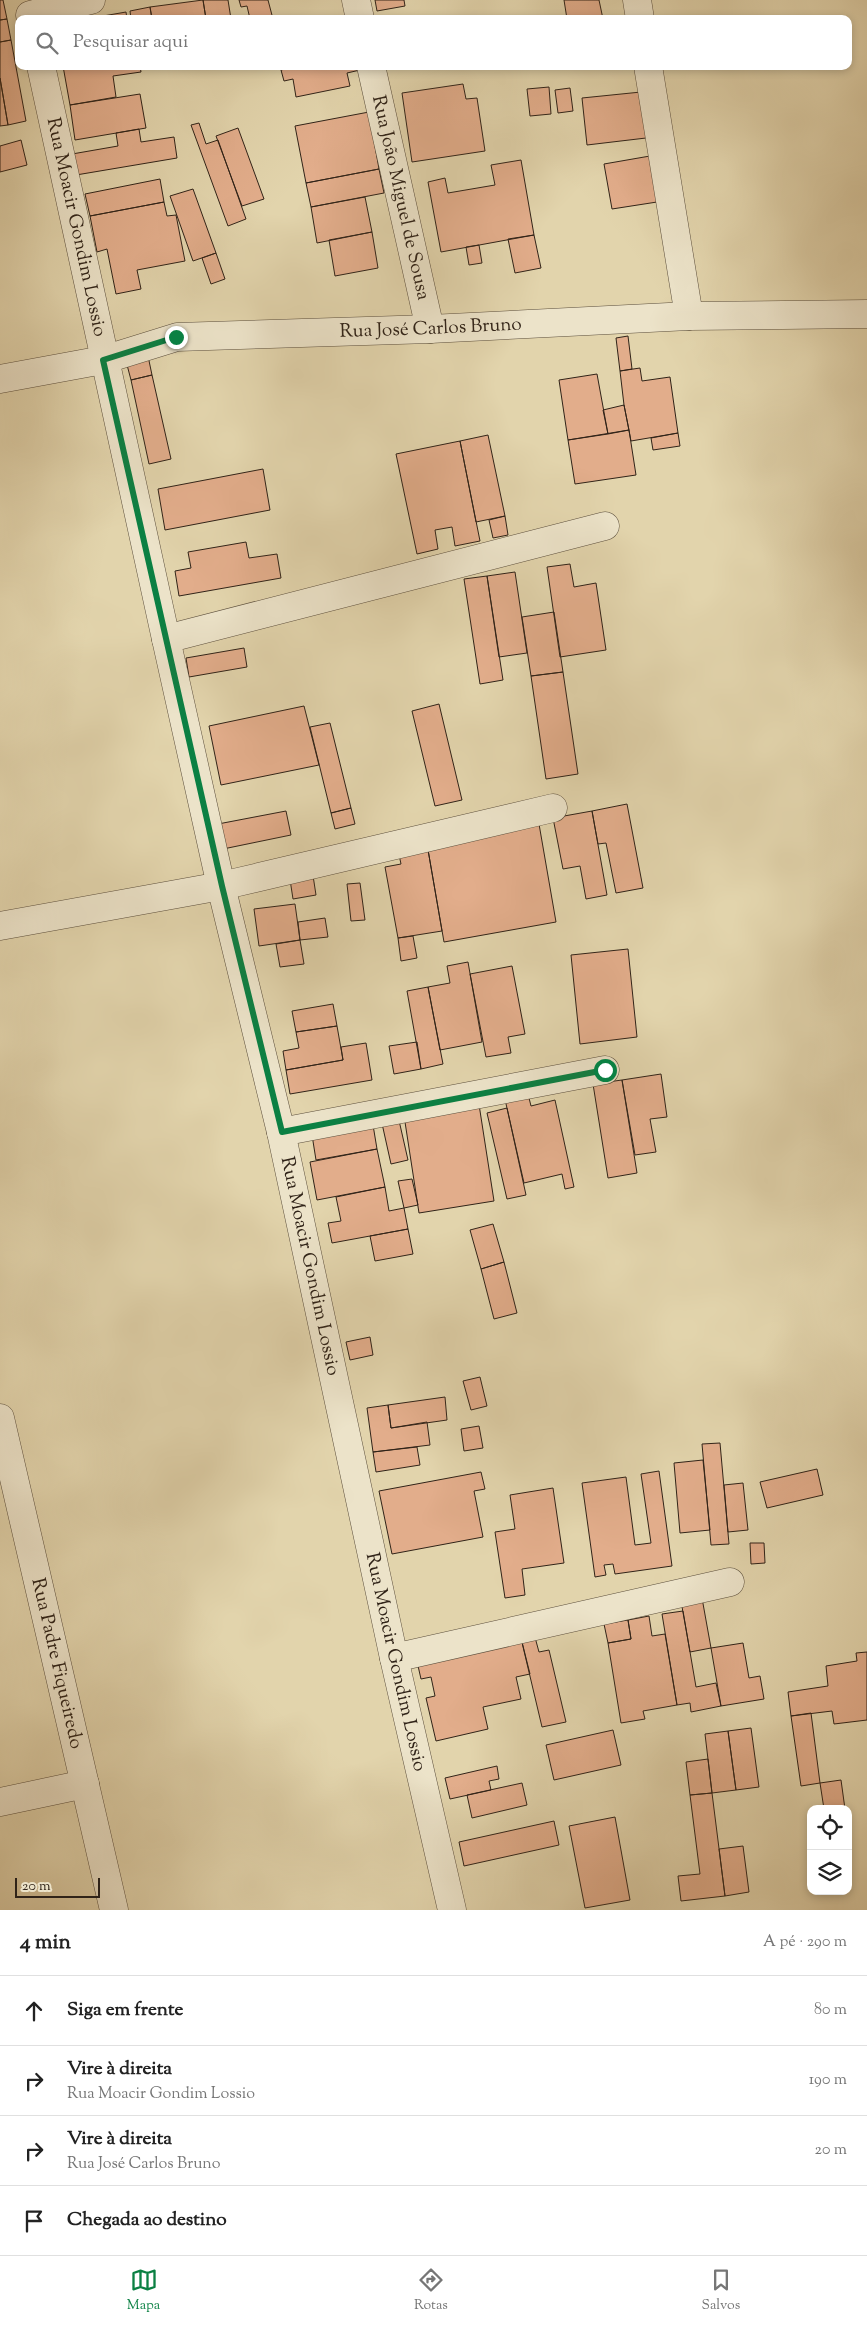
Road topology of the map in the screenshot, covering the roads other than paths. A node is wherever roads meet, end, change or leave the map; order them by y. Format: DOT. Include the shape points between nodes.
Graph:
graph roads {
  1 [pos="91,0"];
  2 [pos="356,0"];
  3 [pos="637,0"];
  4 [pos="29,11"];
  5 [pos="359,15"];
  6 [pos="639,15"];
  7 [pos="42,70"];
  8 [pos="372,70"];
  9 [pos="649,70"];
  10 [pos="867,314"];
  11 [pos="688,316"];
  12 [pos="430,329"];
  13 [pos="103,360"];
  14 [pos="0,379"];
  15 [pos="605,526"];
  16 [pos="166,639"];
  17 [pos="553,808"];
  18 [pos="222,886"];
  19 [pos="0,926"];
  20 [pos="605,1070"];
  21 [pos="282,1132"];
  22 [pos="0,1418"];
  23 [pos="730,1582"];
  24 [pos="394,1658"];
  25 [pos="85,1784"];
  26 [pos="0,1802"];
  27 [pos="114,1910"];
  28 [pos="452,1910"];
  1 -- 4 [label="street"];
  2 -- 5 [label="street"];
  3 -- 6 [label="street"];
  7 -- 13 [label="street, Rua Moacir Gondim Lossio"];
  8 -- 12 [label="street, Rua João Miguel de Sousa"];
  9 -- 11 [label="street"];
  10 -- 11 [label="street, Rua José Carlos Bruno"];
  11 -- 12 [label="street, Rua José Carlos Bruno"];
  12 -- 13 [label="street, Rua José Carlos Bruno" via="176,337"];
  13 -- 14 [label="street, Rua José Carlos Bruno"];
  13 -- 16 [label="street, Rua Moacir Gondim Lossio"];
  15 -- 16 [label="street"];
  16 -- 18 [label="street, Rua Moacir Gondim Lossio"];
  17 -- 18 [label="street"];
  18 -- 19 [label="street"];
  18 -- 21 [label="street, Rua Moacir Gondim Lossio"];
  20 -- 21 [label="street"];
  21 -- 24 [label="street, Rua Moacir Gondim Lossio"];
  22 -- 25 [label="street, Rua Padre Fiqueiredo"];
  23 -- 24 [label="street"];
  24 -- 28 [label="street, Rua Moacir Gondim Lossio"];
  25 -- 26 [label="street"];
  25 -- 27 [label="street, Rua Padre Fiqueiredo"];
}
